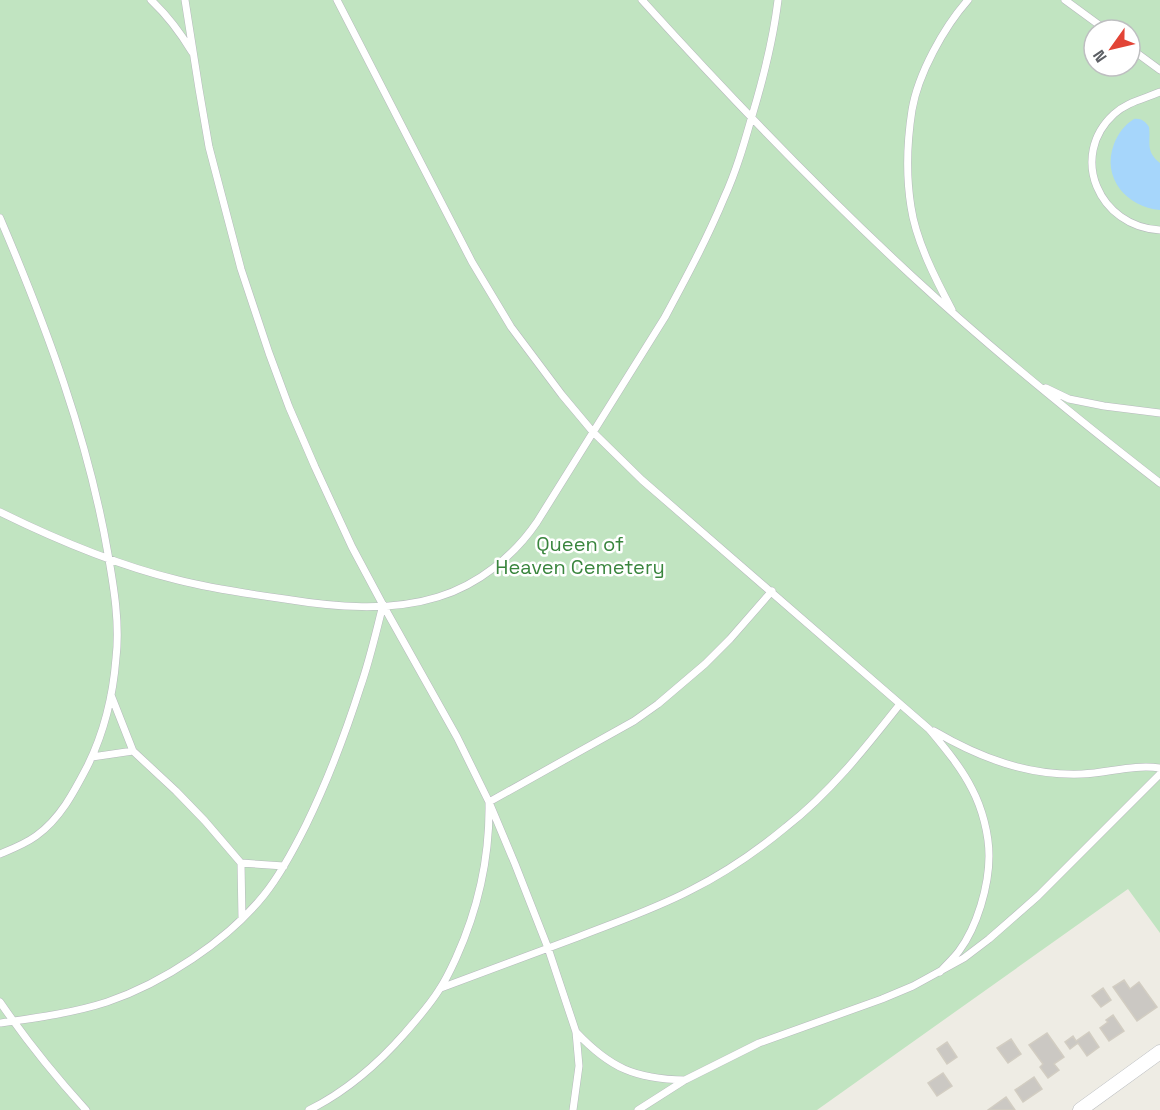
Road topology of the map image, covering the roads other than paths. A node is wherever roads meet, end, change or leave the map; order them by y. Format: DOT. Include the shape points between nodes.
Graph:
graph roads {
  1 [pos="151,0"];
  2 [pos="185,0"];
  3 [pos="337,0"];
  4 [pos="642,0"];
  5 [pos="778,0"];
  6 [pos="968,0"];
  7 [pos="1065,0"];
  8 [pos="1090,18"];
  9 [pos="194,55"];
  10 [pos="1142,57"];
  11 [pos="1160,70"];
  12 [pos="1160,92"];
  13 [pos="752,118"];
  14 [pos="0,218"];
  15 [pos="1160,230"];
  16 [pos="955,314"];
  17 [pos="1037,385"];
  18 [pos="1160,413"];
  19 [pos="593,432"];
  20 [pos="1160,483"];
  21 [pos="0,512"];
  22 [pos="109,560"];
  23 [pos="772,591"];
  24 [pos="382,606"];
  25 [pos="111,694"];
  26 [pos="900,704"];
  27 [pos="929,729"];
  28 [pos="133,751"];
  29 [pos="92,757"];
  30 [pos="1160,768"];
  31 [pos="1160,774"];
  32 [pos="489,802"];
  33 [pos="0,854"];
  34 [pos="241,863"];
  35 [pos="284,866"];
  36 [pos="242,919"];
  37 [pos="548,948"];
  38 [pos="940,972"];
  39 [pos="441,988"];
  40 [pos="0,1002"];
  41 [pos="13,1021"];
  42 [pos="0,1023"];
  43 [pos="576,1032"];
  44 [pos="1160,1052"];
  45 [pos="685,1080"];
  46 [pos="86,1110"];
  47 [pos="309,1110"];
  48 [pos="573,1110"];
  49 [pos="638,1110"];
  50 [pos="1080,1110"];
  1 -- 9 [label="lane" via="166,14"];
  2 -- 9 [label="lane"];
  3 -- 19 [label="lane" via="492,296 536,362"];
  4 -- 13 [label="lane"];
  5 -- 13 [label="lane" via="767,66"];
  6 -- 16 [label="lane" via="938,44 922,78 912,109 909,142 911,209 937,281"];
  7 -- 8 [label="lane"];
  9 -- 24 [label="lane" via="209,147 257,320 315,467"];
  10 -- 11 [label="lane"];
  12 -- 15 [label="lane" via="1124,106 1107,122 1096,142 1092,165 1097,188 1109,208 1138,227"];
  13 -- 16 [label="lane" via="858,225"];
  13 -- 19 [label="lane" via="724,198 683,283"];
  14 -- 22 [label="lane" via="71,406"];
  16 -- 17 [label="lane"];
  17 -- 18 [label="lane" via="1069,399"];
  17 -- 20 [label="lane"];
  19 -- 23 [label="lane" via="649,486"];
  19 -- 24 [label="lane" via="537,522 504,560 441,596"];
  21 -- 22 [label="lane"];
  22 -- 24 [label="lane" via="230,591 300,602"];
  22 -- 25 [label="lane" via="117,626"];
  23 -- 26 [label="lane"];
  23 -- 32 [label="lane" via="705,664 658,705"];
  24 -- 32 [label="lane"];
  24 -- 35 [label="lane" via="350,720 315,806"];
  25 -- 28 [label="lane"];
  25 -- 29 [label="lane"];
  26 -- 27 [label="lane"];
  26 -- 37 [label="lane" via="829,787 788,826 746,857 663,903"];
  27 -- 30 [label="lane" via="985,757 1040,772 1084,774"];
  27 -- 38 [label="lane" via="972,789 987,834 989,856 983,896 971,931"];
  28 -- 29 [label="lane"];
  28 -- 34 [label="lane" via="205,821"];
  29 -- 33 [label="lane" via="74,793 56,817 37,836"];
  31 -- 38 [label="lane" via="1038,896 989,939"];
  32 -- 37 [label="lane"];
  32 -- 39 [label="lane" via="487,855 474,912"];
  34 -- 35 [label="lane"];
  34 -- 36 [label="lane"];
  35 -- 36 [label="lane"];
  36 -- 41 [label="lane" via="184,965 135,990 82,1009"];
  37 -- 39 [label="lane"];
  37 -- 43 [label="lane"];
  38 -- 45 [label="lane" via="882,999 759,1043"];
  39 -- 47 [label="lane" via="373,1067"];
  40 -- 41 [label="lane"];
  41 -- 42 [label="lane"];
  41 -- 46 [label="lane"];
  43 -- 45 [label="lane" via="602,1056 628,1071"];
  43 -- 48 [label="lane" via="579,1066"];
  44 -- 50 [label="street"];
  45 -- 49 [label="lane"];
}
